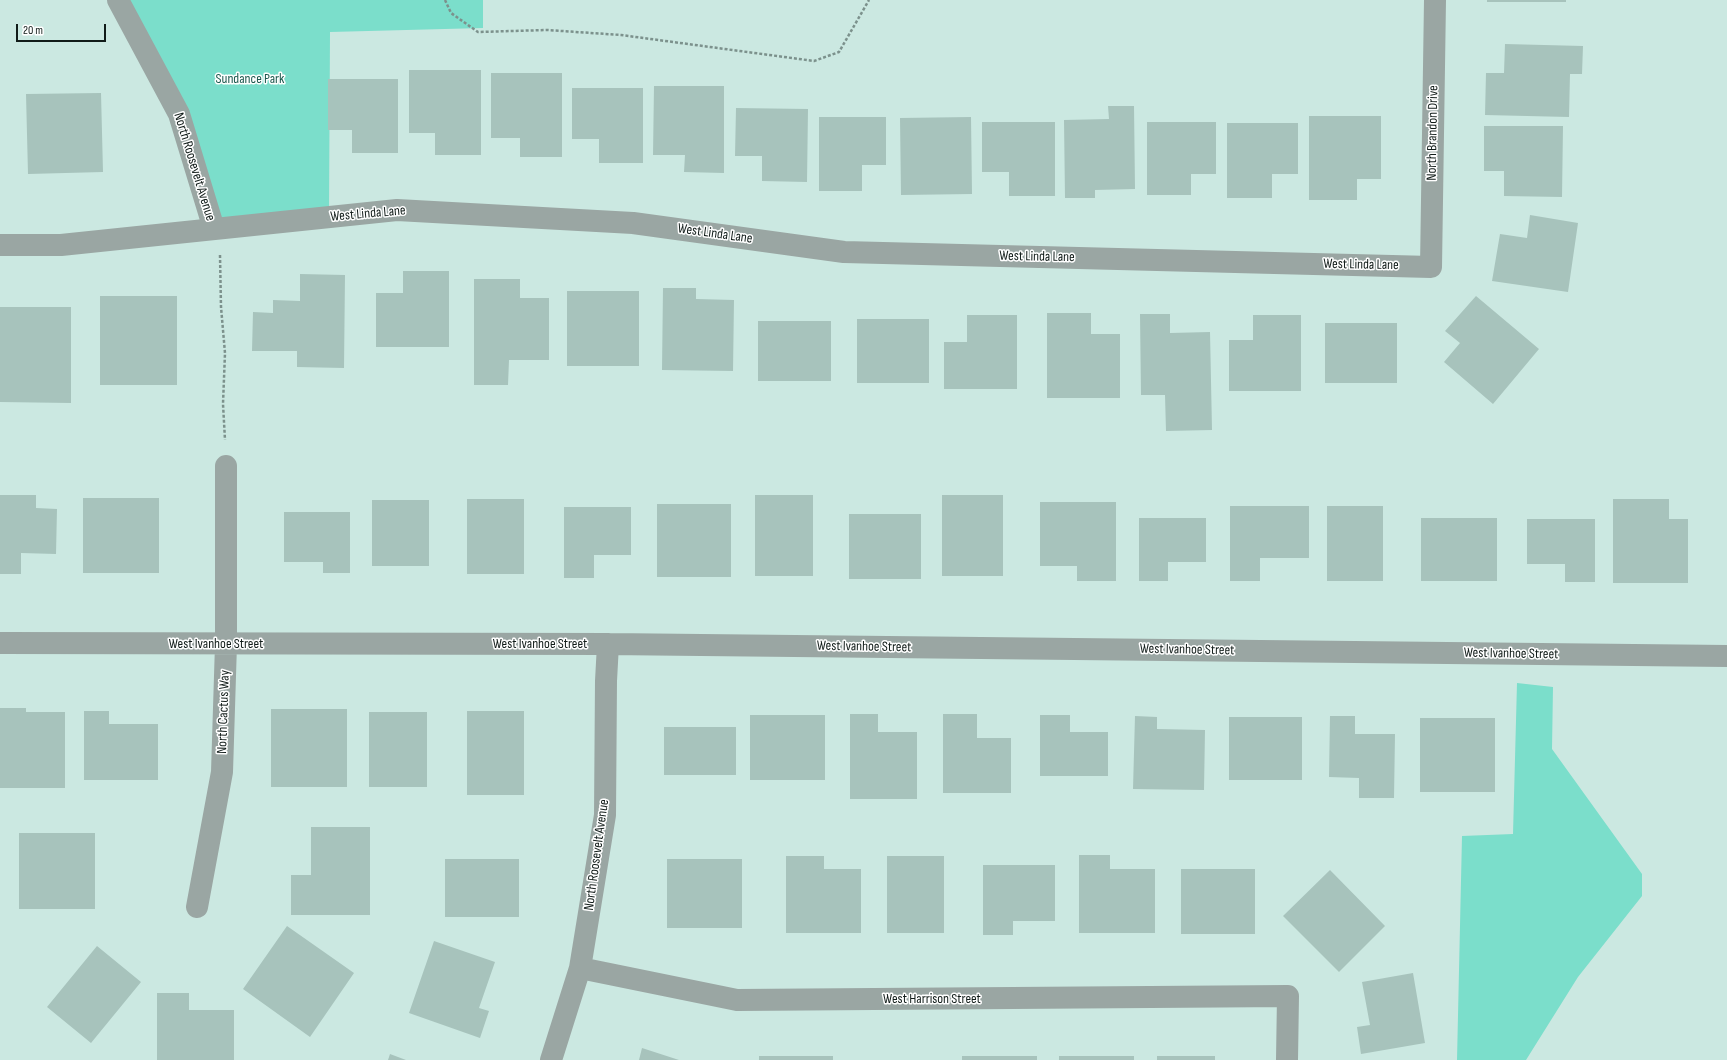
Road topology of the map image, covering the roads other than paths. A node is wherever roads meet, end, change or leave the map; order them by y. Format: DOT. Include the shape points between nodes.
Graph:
graph roads {
  1 [pos="118,0"];
  2 [pos="1435,0"];
  3 [pos="214,229"];
  4 [pos="0,245"];
  5 [pos="1431,267"];
  6 [pos="226,466"];
  7 [pos="0,643"];
  8 [pos="226,644"];
  9 [pos="608,644"];
  10 [pos="1727,656"];
  11 [pos="197,908"];
  12 [pos="580,968"];
  13 [pos="551,1060"];
  14 [pos="1287,1060"];
  1 -- 3 [label="street, North Roosevelt Avenue" via="179,114"];
  2 -- 5 [label="street, North Brandon Drive"];
  3 -- 4 [label="street, West Linda Lane" via="61,245"];
  3 -- 5 [label="street, West Linda Lane" via="397,210 633,222 844,252"];
  6 -- 8 [label="street, North Cactus Way"];
  7 -- 8 [label="street, West Ivanhoe Street"];
  8 -- 9 [label="street, West Ivanhoe Street"];
  8 -- 11 [label="street, North Cactus Way" via="222,772"];
  9 -- 10 [label="street, West Ivanhoe Street"];
  9 -- 12 [label="street, North Roosevelt Avenue" via="605,815"];
  12 -- 13 [label="street, North Roosevelt Avenue"];
  12 -- 14 [label="street, West Harrison Street" via="737,1000 1288,996"];
}
